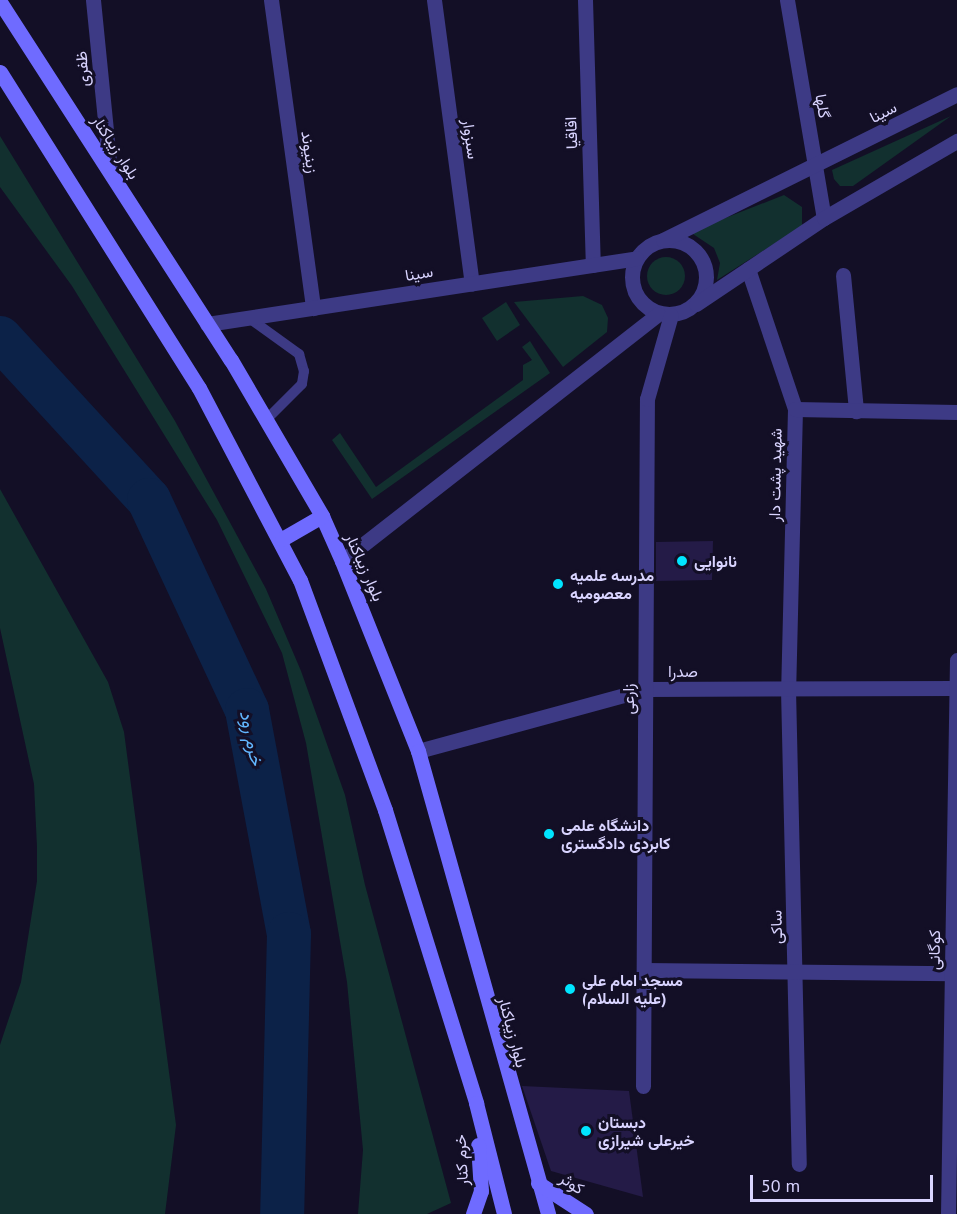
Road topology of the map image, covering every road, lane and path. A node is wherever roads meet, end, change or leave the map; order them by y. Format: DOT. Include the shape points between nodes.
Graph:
graph roads {
  1 [pos="93,0"];
  2 [pos="270,0"];
  3 [pos="434,0"];
  4 [pos="585,0"];
  5 [pos="787,0"];
  6 [pos="0,2"];
  7 [pos="0,72"];
  8 [pos="957,94"];
  9 [pos="957,141"];
  10 [pos="815,166"];
  11 [pos="110,171"];
  12 [pos="824,218"];
  13 [pos="663,240"];
  14 [pos="636,258"];
  15 [pos="593,265"];
  16 [pos="748,269"];
  17 [pos="843,275"];
  18 [pos="472,284"];
  19 [pos="696,304"];
  20 [pos="313,308"];
  21 [pos="664,315"];
  22 [pos="249,318"];
  23 [pos="207,324"];
  24 [pos="795,409"];
  25 [pos="856,411"];
  26 [pos="957,412"];
  27 [pos="265,421"];
  28 [pos="322,516"];
  29 [pos="282,539"];
  30 [pos="342,561"];
  31 [pos="957,660"];
  32 [pos="956,687"];
  33 [pos="646,689"];
  34 [pos="788,689"];
  35 [pos="418,751"];
  36 [pos="644,970"];
  37 [pos="795,972"];
  38 [pos="952,973"];
  39 [pos="643,1086"];
  40 [pos="476,1103"];
  41 [pos="799,1164"];
  42 [pos="538,1183"];
  43 [pos="473,1214"];
  44 [pos="504,1214"];
  45 [pos="548,1214"];
  46 [pos="586,1214"];
  47 [pos="948,1214"];
  1 -- 11 [label="street, ظفری"];
  2 -- 20 [label="street, زینیوند"];
  3 -- 18 [label="street, سبزوار"];
  4 -- 15 [label="street, اقاقیا"];
  5 -- 10 [label="street, گلها"];
  6 -- 11 [label="main road, بلوار زیباکنار"];
  7 -- 29 [label="main road" via="117,253"];
  8 -- 10 [label="street, سینا"];
  9 -- 12 [label="street"];
  10 -- 12 [label="street, گلها"];
  10 -- 13 [label="street, سینا"];
  11 -- 23 [label="main road, بلوار زیباکنار"];
  12 -- 16 [label="street"];
  13 -- 14 [label="street" via="647,246"];
  13 -- 19 [label="street" via="679,241 702,260 704,291"];
  14 -- 15 [label="street, سینا"];
  14 -- 21 [label="street" via="632,285 637,298"];
  15 -- 18 [label="street, سینا"];
  16 -- 19 [label="street"];
  16 -- 24 [label="street, شهید پشت دار"];
  17 -- 25 [label="street"];
  18 -- 20 [label="street, سینا"];
  19 -- 21 [label="street"];
  20 -- 22 [label="street, سینا"];
  21 -- 30 [label="street"];
  21 -- 33 [label="street, زارعی" via="647,399"];
  22 -- 23 [label="street, سینا"];
  22 -- 27 [label="lane" via="299,354 304,371 302,384"];
  23 -- 27 [label="main road, بلوار زیباکنار"];
  24 -- 25 [label="street"];
  24 -- 34 [label="street, شهید پشت دار"];
  25 -- 26 [label="street"];
  27 -- 28 [label="main road, بلوار زیباکنار"];
  28 -- 29 [label="main road"];
  28 -- 30 [label="main road, بلوار زیباکنار"];
  29 -- 40 [label="main road" via="337,668"];
  30 -- 35 [label="main road, بلوار زیباکنار"];
  31 -- 32 [label="street, کوگانی"];
  32 -- 34 [label="street, صدرا"];
  32 -- 38 [label="street, کوگانی"];
  33 -- 34 [label="street, صدرا"];
  33 -- 35 [label="street, صدرا"];
  33 -- 36 [label="street, زارعی"];
  34 -- 37 [label="street, ساکی"];
  35 -- 42 [label="main road, بلوار زیباکنار"];
  36 -- 37 [label="street"];
  36 -- 39 [label="street, زارعی"];
  37 -- 38 [label="street"];
  37 -- 41 [label="street, ساکی"];
  38 -- 47 [label="street, کوگانی"];
  40 -- 43 [label="main road, خرم کنار" via="481,1191"];
  40 -- 44 [label="main road"];
  42 -- 45 [label="main road, بلوار زیباکنار"];
  42 -- 46 [label="main road, کوثر"];
}
